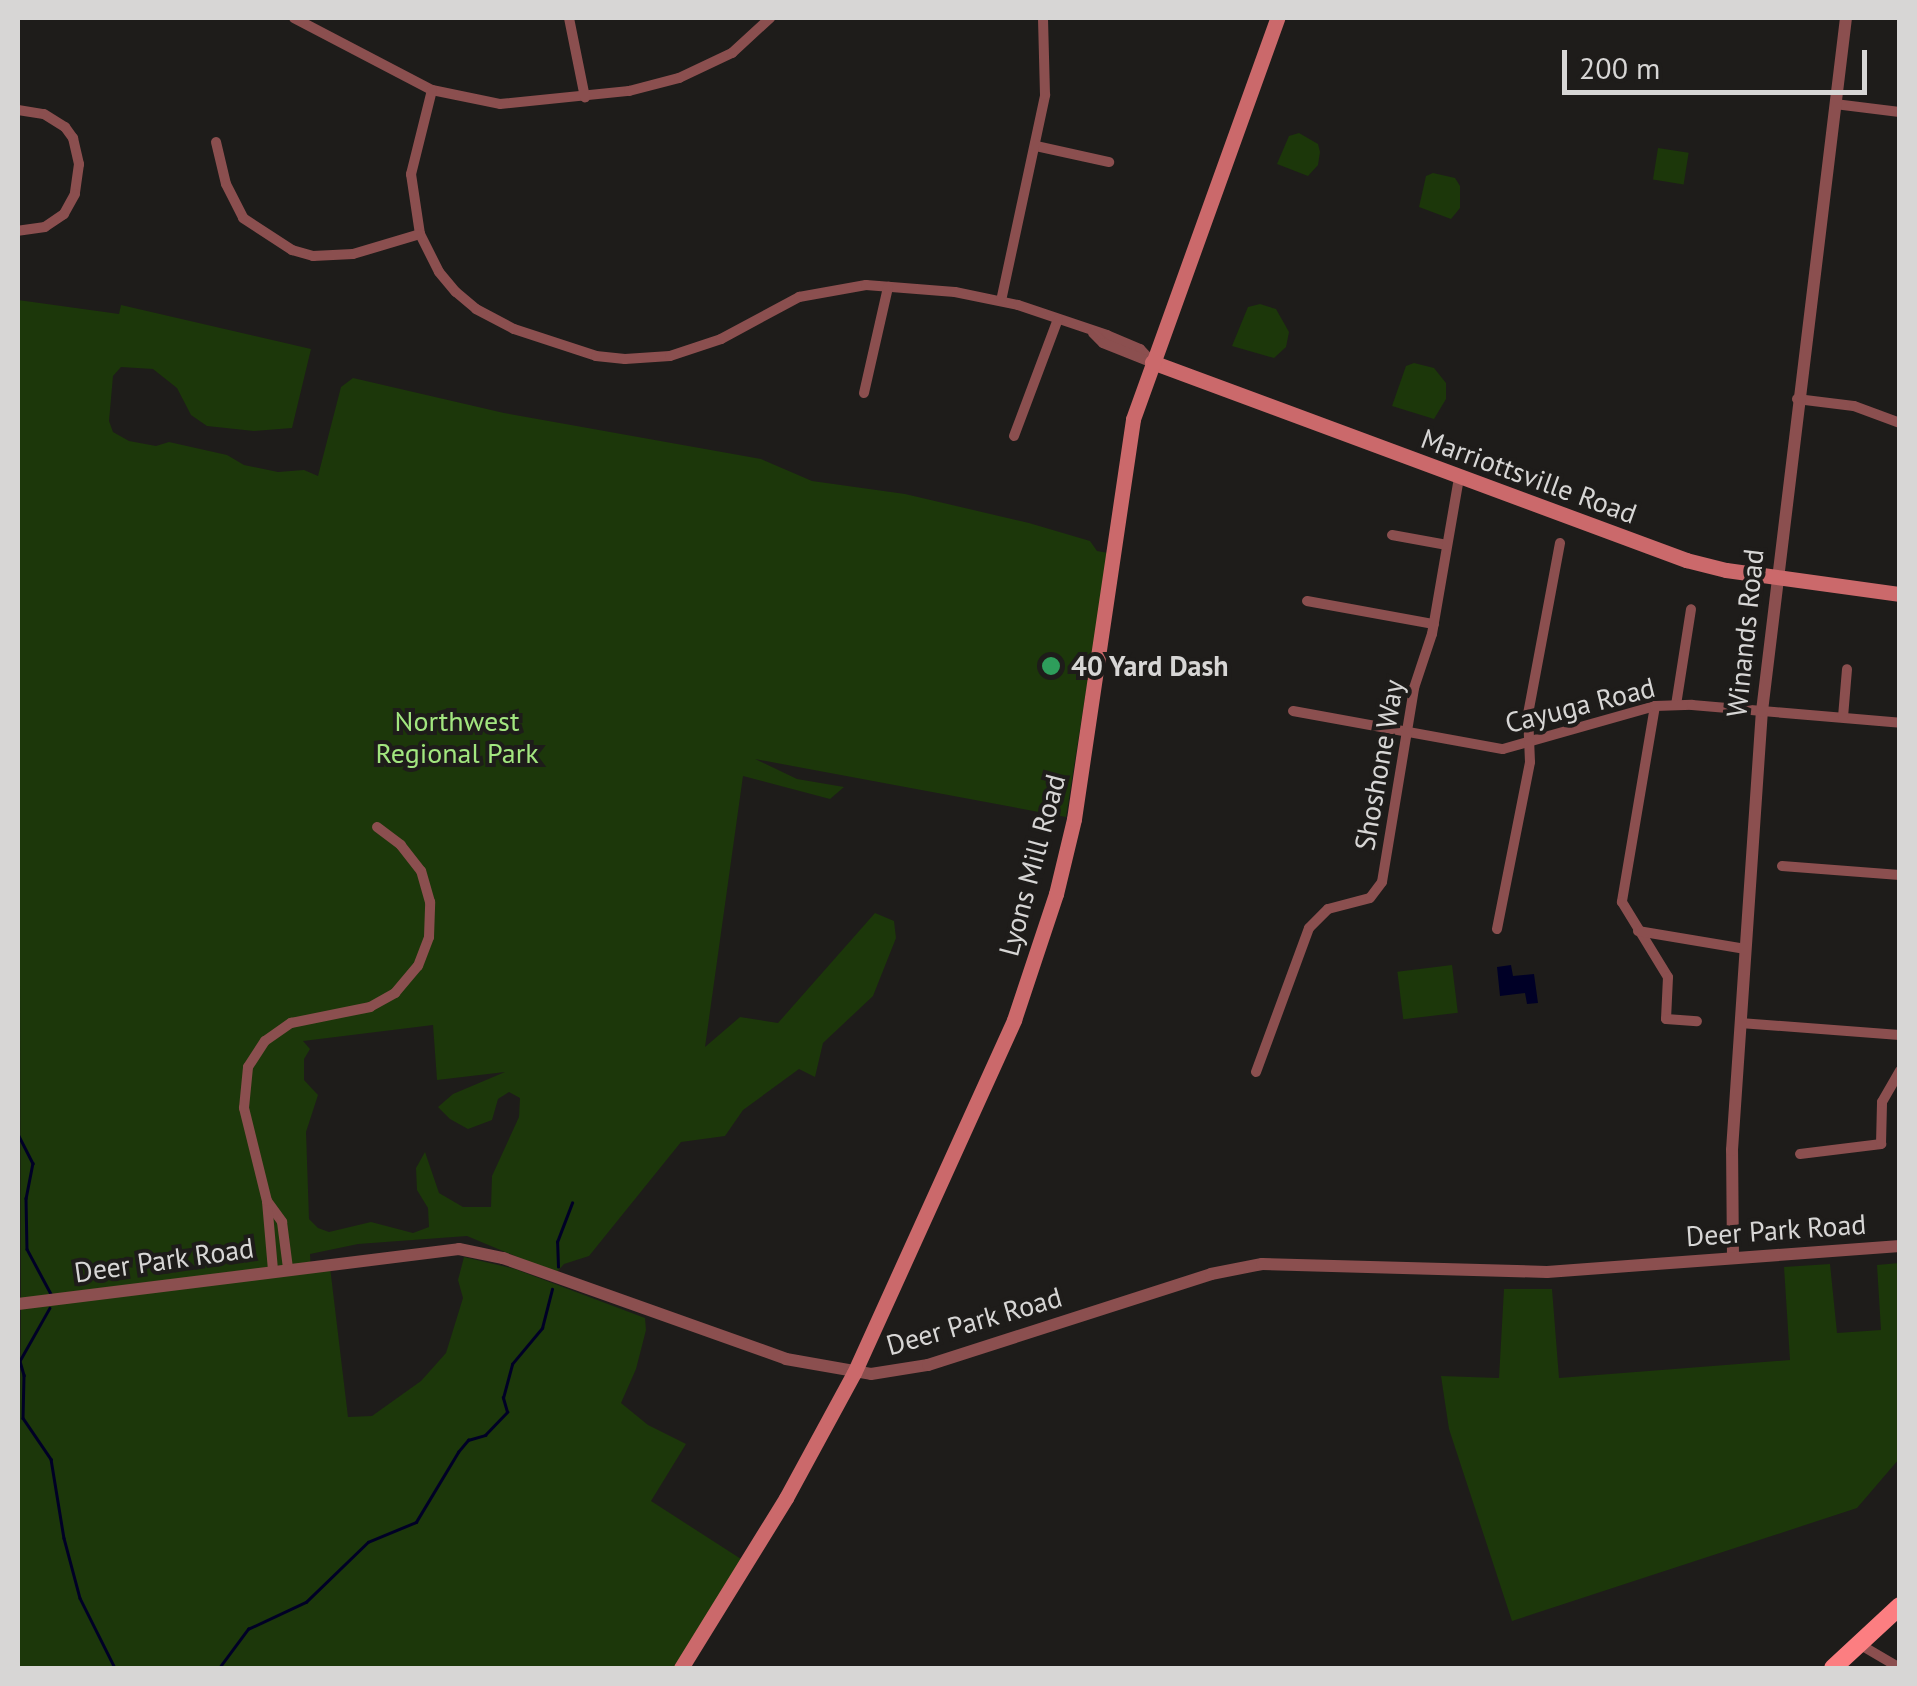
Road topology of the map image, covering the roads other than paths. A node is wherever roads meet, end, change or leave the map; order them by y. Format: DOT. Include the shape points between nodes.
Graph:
graph roads {
  1 [pos="294,18"];
  2 [pos="569,18"];
  3 [pos="770,18"];
  4 [pos="1043,18"];
  5 [pos="1276,18"];
  6 [pos="1846,18"];
  7 [pos="432,90"];
  8 [pos="584,97"];
  9 [pos="1835,104"];
  10 [pos="18,110"];
  11 [pos="1900,112"];
  12 [pos="216,142"];
  13 [pos="1036,146"];
  14 [pos="1109,162"];
  15 [pos="18,230"];
  16 [pos="420,234"];
  17 [pos="888,286"];
  18 [pos="1001,301"];
  19 [pos="1058,319"];
  20 [pos="1152,362"];
  21 [pos="864,393"];
  22 [pos="1797,399"];
  23 [pos="1900,423"];
  24 [pos="1014,436"];
  25 [pos="1459,476"];
  26 [pos="1392,535"];
  27 [pos="1560,543"];
  28 [pos="1448,545"];
  29 [pos="1775,577"];
  30 [pos="1900,594"];
  31 [pos="1307,602"];
  32 [pos="1692,609"];
  33 [pos="1434,624"];
  34 [pos="1847,669"];
  35 [pos="1676,705"];
  36 [pos="1655,706"];
  37 [pos="1293,711"];
  38 [pos="1762,711"];
  39 [pos="1843,717"];
  40 [pos="1900,723"];
  41 [pos="1407,732"];
  42 [pos="1531,744"];
  43 [pos="377,828"];
  44 [pos="1782,866"];
  45 [pos="1900,875"];
  46 [pos="1498,929"];
  47 [pos="1638,932"];
  48 [pos="1746,949"];
  49 [pos="1697,1021"];
  50 [pos="1740,1023"];
  51 [pos="1900,1035"];
  52 [pos="1900,1070"];
  53 [pos="1256,1072"];
  54 [pos="1800,1154"];
  55 [pos="267,1201"];
  56 [pos="1900,1246"];
  57 [pos="1733,1258"];
  58 [pos="288,1268"];
  59 [pos="273,1270"];
  60 [pos="18,1304"];
  61 [pos="854,1373"];
  62 [pos="1900,1606"];
  63 [pos="1859,1644"];
  64 [pos="681,1668"];
  65 [pos="1834,1668"];
  66 [pos="1900,1668"];
  1 -- 7 [label="street"];
  2 -- 8 [label="street"];
  3 -- 8 [label="street" via="708,66 655,86"];
  4 -- 13 [label="street" via="1046,96"];
  5 -- 20 [label="main road, Lyons Mill Road"];
  6 -- 9 [label="street, Winands Road"];
  7 -- 8 [label="street" via="500,104"];
  7 -- 16 [label="street, Marriottsville Road" via="412,174"];
  9 -- 11 [label="street"];
  9 -- 22 [label="street, Winands Road"];
  10 -- 15 [label="street" via="66,127 79,164 64,214 45,227"];
  12 -- 16 [label="street" via="243,218 292,250 353,254"];
  13 -- 14 [label="street"];
  13 -- 18 [label="street"];
  16 -- 17 [label="street, Marriottsville Road" via="456,292 499,323 570,349 625,359 694,350 810,294"];
  17 -- 18 [label="street, Marriottsville Road"];
  17 -- 21 [label="street"];
  18 -- 19 [label="street, Marriottsville Road"];
  19 -- 20 [label="street, Marriottsville Road" via="1140,350"];
  19 -- 24 [label="street"];
  20 -- 25 [label="main road, Marriottsville Road"];
  20 -- 61 [label="main road, Lyons Mill Road" via="1128,443 1088,738 1056,894 997,1063"];
  22 -- 23 [label="street" via="1854,406"];
  22 -- 29 [label="street, Winands Road"];
  25 -- 28 [label="street, Shoshone Way"];
  25 -- 29 [label="main road, Marriottsville Road" via="1686,560"];
  26 -- 28 [label="street"];
  27 -- 42 [label="street" via="1528,714"];
  28 -- 33 [label="street, Shoshone Way"];
  29 -- 30 [label="main road, Marriottsville Road"];
  29 -- 38 [label="street, Winands Road"];
  31 -- 33 [label="street"];
  32 -- 35 [label="street"];
  33 -- 41 [label="street, Shoshone Way"];
  34 -- 39 [label="street"];
  35 -- 36 [label="street, Cayuga Road"];
  35 -- 38 [label="street, Cayuga Road"];
  36 -- 42 [label="street, Cayuga Road"];
  36 -- 47 [label="street" via="1622,896"];
  37 -- 41 [label="street, Cayuga Road"];
  38 -- 39 [label="street, Cayuga Road"];
  38 -- 48 [label="street, Winands Road"];
  39 -- 40 [label="street, Cayuga Road"];
  41 -- 42 [label="street, Cayuga Road" via="1490,748"];
  41 -- 53 [label="street, Shoshone Way" via="1382,882 1370,898 1328,910 1310,928"];
  42 -- 46 [label="street"];
  43 -- 55 [label="street" via="402,845 420,871 430,902 430,937 395,994 370,1007 291,1023 253,1058 244,1108"];
  44 -- 45 [label="street"];
  47 -- 48 [label="street"];
  47 -- 49 [label="street" via="1668,976 1666,1019"];
  48 -- 50 [label="street, Winands Road"];
  50 -- 51 [label="street"];
  50 -- 57 [label="street, Winands Road"];
  52 -- 54 [label="street" via="1882,1102 1880,1144"];
  55 -- 58 [label="street" via="282,1222"];
  55 -- 59 [label="street"];
  56 -- 57 [label="street, Deer Park Road"];
  57 -- 61 [label="street, Deer Park Road" via="1547,1272 1250,1265 928,1365"];
  58 -- 59 [label="street, Deer Park Road"];
  58 -- 61 [label="street, Deer Park Road" via="469,1250 786,1359"];
  59 -- 60 [label="street, Deer Park Road"];
  61 -- 64 [label="main road, Lyons Mill Road"];
  62 -- 63 [label="main road"];
  63 -- 65 [label="main road"];
  63 -- 66 [label="street"];
}
